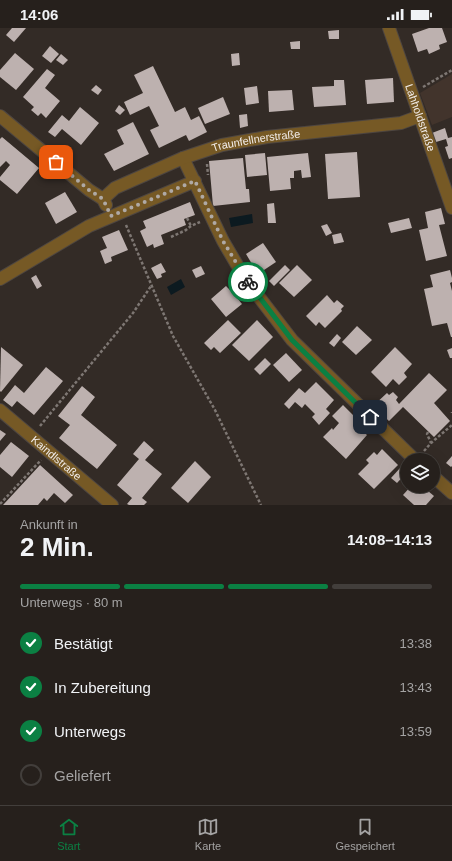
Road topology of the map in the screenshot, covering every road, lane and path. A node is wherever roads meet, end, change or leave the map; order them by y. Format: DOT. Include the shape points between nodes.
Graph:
graph roads {
  1 [pos="389,28"];
  2 [pos="452,70"];
  3 [pos="412,94"];
  4 [pos="0,116"];
  5 [pos="420,116"];
  6 [pos="183,158"];
  7 [pos="195,181"];
  8 [pos="103,199"];
  9 [pos="452,208"];
  10 [pos="111,216"];
  11 [pos="212,217"];
  12 [pos="187,218"];
  13 [pos="125,222"];
  14 [pos="191,226"];
  15 [pos="171,237"];
  16 [pos="0,278"];
  17 [pos="151,286"];
  18 [pos="0,410"];
  19 [pos="452,425"];
  20 [pos="428,432"];
  21 [pos="31,436"];
  22 [pos="431,443"];
  23 [pos="49,451"];
  24 [pos="414,453"];
  25 [pos="422,453"];
  26 [pos="440,482"];
  27 [pos="452,493"];
  28 [pos="0,504"];
  29 [pos="112,505"];
  30 [pos="262,505"];
  1 -- 3 [label="street, Lahholdstraße"];
  2 -- 3 [label="path"];
  3 -- 5 [label="street, Lahholdstraße"];
  4 -- 8 [label="street"];
  5 -- 6 [label="street, Traunfellnerstraße" via="401,123 243,141"];
  5 -- 9 [label="street, Lahholdstraße"];
  6 -- 7 [label="street"];
  6 -- 8 [label="street, Traunfellnerstraße" via="115,188"];
  7 -- 10 [label="street"];
  7 -- 11 [label="street"];
  8 -- 10 [label="street"];
  10 -- 16 [label="street"];
  11 -- 14 [label="path"];
  11 -- 24 [label="street" via="240,270 292,340"];
  12 -- 14 [label="path"];
  13 -- 17 [label="path"];
  14 -- 15 [label="path"];
  17 -- 21 [label="path" via="133,313"];
  17 -- 30 [label="path" via="173,336 215,410"];
  18 -- 21 [label="street, Kaindlstraße"];
  19 -- 22 [label="path"];
  20 -- 22 [label="path"];
  21 -- 23 [label="street, Kaindlstraße"];
  22 -- 25 [label="path"];
  23 -- 28 [label="path"];
  23 -- 29 [label="street, Kaindlstraße"];
  26 -- 27 [label="street"];
}
